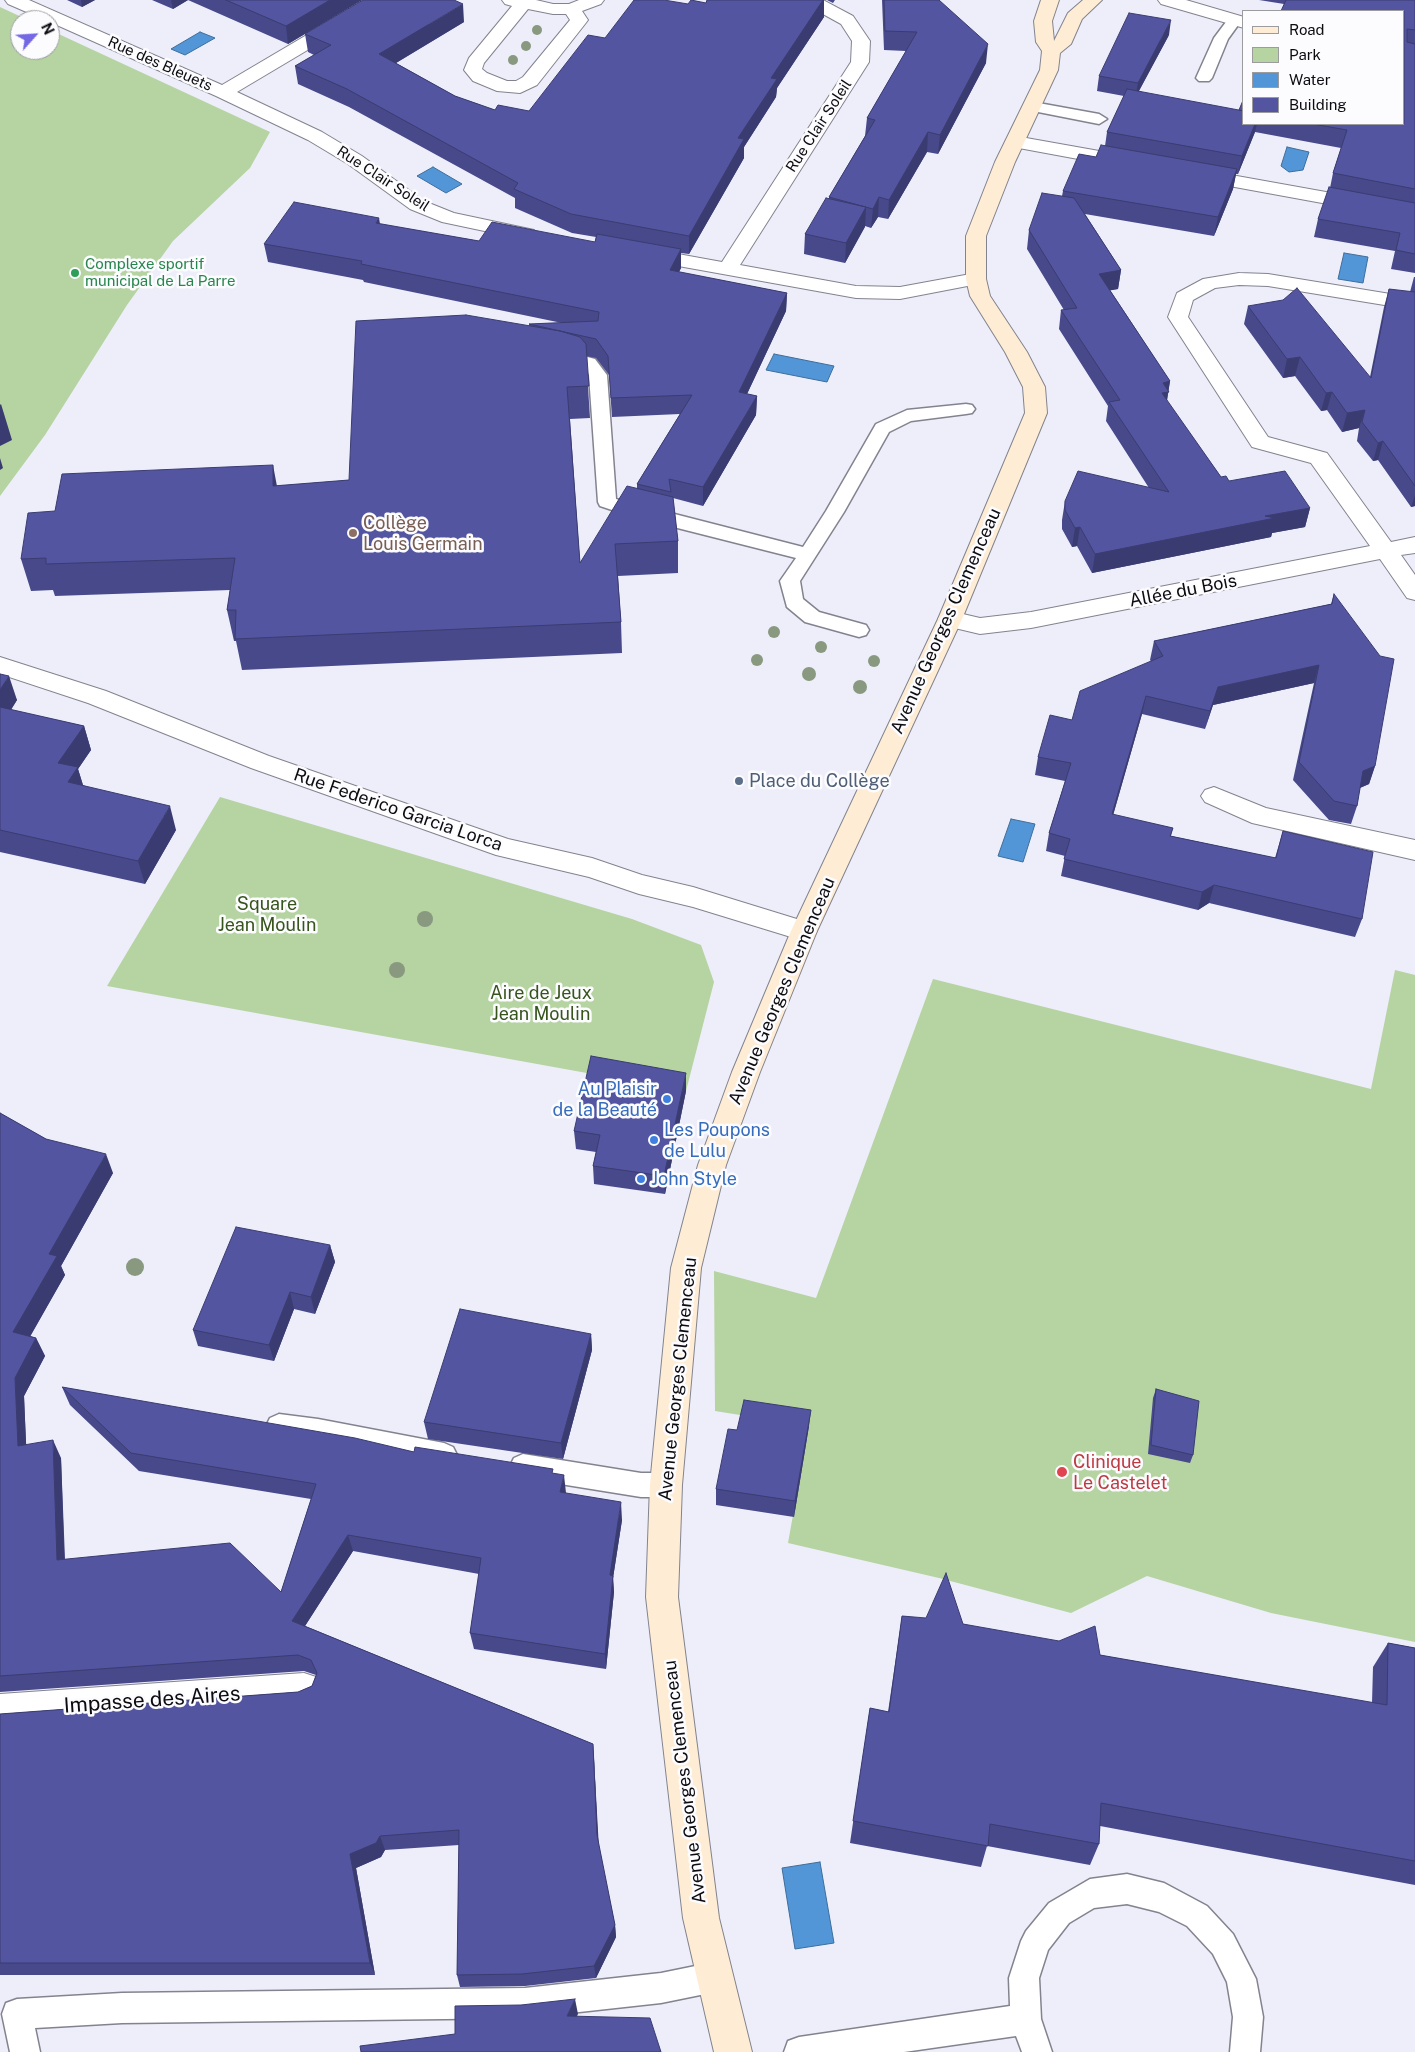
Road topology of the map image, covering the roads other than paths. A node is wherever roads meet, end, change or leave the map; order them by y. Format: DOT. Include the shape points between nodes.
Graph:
graph roads {
  1 [pos="14,0"];
  2 [pos="379,0"];
  3 [pos="595,0"];
  4 [pos="805,0"];
  5 [pos="1050,0"];
  6 [pos="1093,0"];
  7 [pos="1167,0"];
  8 [pos="518,1"];
  9 [pos="571,9"];
  10 [pos="1239,22"];
  11 [pos="1051,51"];
  12 [pos="1204,78"];
  13 [pos="223,92"];
  14 [pos="1033,108"];
  15 [pos="1099,119"];
  16 [pos="1015,142"];
  17 [pos="1132,163"];
  18 [pos="1181,172"];
  19 [pos="1415,214"];
  20 [pos="543,236"];
  21 [pos="631,251"];
  22 [pos="728,268"];
  23 [pos="976,279"];
  24 [pos="1415,304"];
  25 [pos="544,352"];
  26 [pos="966,409"];
  27 [pos="1415,545"];
  28 [pos="1387,551"];
  29 [pos="806,554"];
  30 [pos="1415,592"];
  31 [pos="950,619"];
  32 [pos="858,630"];
  33 [pos="0,665"];
  34 [pos="1214,796"];
  35 [pos="1415,850"];
  36 [pos="804,931"];
  37 [pos="252,1422"];
  38 [pos="470,1459"];
  39 [pos="498,1463"];
  40 [pos="666,1485"];
  41 [pos="304,1689"];
  42 [pos="0,1710"];
  43 [pos="715,1977"];
  44 [pos="1026,2018"];
  45 [pos="24,2052"];
  46 [pos="733,2052"];
  47 [pos="799,2052"];
  48 [pos="1037,2052"];
  49 [pos="1245,2052"];
  1 -- 13 [label="street, Rue des Bleuets"];
  2 -- 13 [label="street, Rue des Bleuets"];
  3 -- 9 [label="street"];
  4 -- 22 [label="street, Rue Clair Soleil" via="847,20 861,41 860,62"];
  5 -- 11 [label="street, Avenue Georges Clemenceau" via="1043,21 1045,42"];
  6 -- 11 [label="street" via="1074,17 1062,44"];
  7 -- 10 [label="street"];
  8 -- 9 [label="street" via="553,9"];
  8 -- 9 [label="street" via="475,62 473,70 480,77 504,87 520,87 530,81 579,20"];
  10 -- 12 [label="lane" via="1221,38"];
  11 -- 14 [label="street, Avenue Georges Clemenceau" via="1049,70"];
  13 -- 20 [label="street, Rue Clair Soleil" via="315,136 355,160 417,205 449,218"];
  14 -- 15 [label="lane"];
  14 -- 16 [label="street, Avenue Georges Clemenceau"];
  16 -- 17 [label="street"];
  16 -- 23 [label="street, Avenue Georges Clemenceau" via="976,236"];
  18 -- 19 [label="street"];
  21 -- 22 [label="street"];
  22 -- 23 [label="street" via="856,292 900,293"];
  23 -- 31 [label="street, Avenue Georges Clemenceau" via="980,296 1016,352 1034,388 1036,413"];
  24 -- 28 [label="street" via="1239,278 1210,283 1184,297 1178,317 1260,442 1319,458"];
  25 -- 29 [label="lane" via="589,363 598,374 607,502"];
  26 -- 29 [label="lane" via="907,416 882,428 835,512"];
  27 -- 28 [label="street, Allée du Bois"];
  28 -- 30 [label="street"];
  28 -- 31 [label="street, Allée du Bois" via="1031,620 980,626"];
  29 -- 32 [label="lane" via="790,581 794,602 812,617"];
  31 -- 36 [label="street, Avenue Georges Clemenceau"];
  33 -- 36 [label="street, Rue Federico Garcia Lorca" via="98,697 260,762 504,848 592,868"];
  34 -- 35 [label="street" via="1261,816"];
  36 -- 40 [label="street, Avenue Georges Clemenceau" via="712,1165 686,1268"];
  37 -- 38 [label="lane"];
  39 -- 40 [label="lane" via="641,1485"];
  40 -- 43 [label="street, Avenue Georges Clemenceau" via="662,1597 701,1918"];
  41 -- 42 [label="street, Impasse des Aires"];
  43 -- 45 [label="lane" via="661,1988 525,2003 122,2008 17,2014"];
  43 -- 46 [label="street, Avenue Georges Clemenceau"];
  44 -- 47 [label="lane"];
  44 -- 48 [label="lane"];
  44 -- 49 [label="lane" via="1024,1978 1036,1941 1059,1912 1090,1894 1127,1889 1164,1898 1196,1916 1223,1944 1240,1979 1248,2017"];
}
